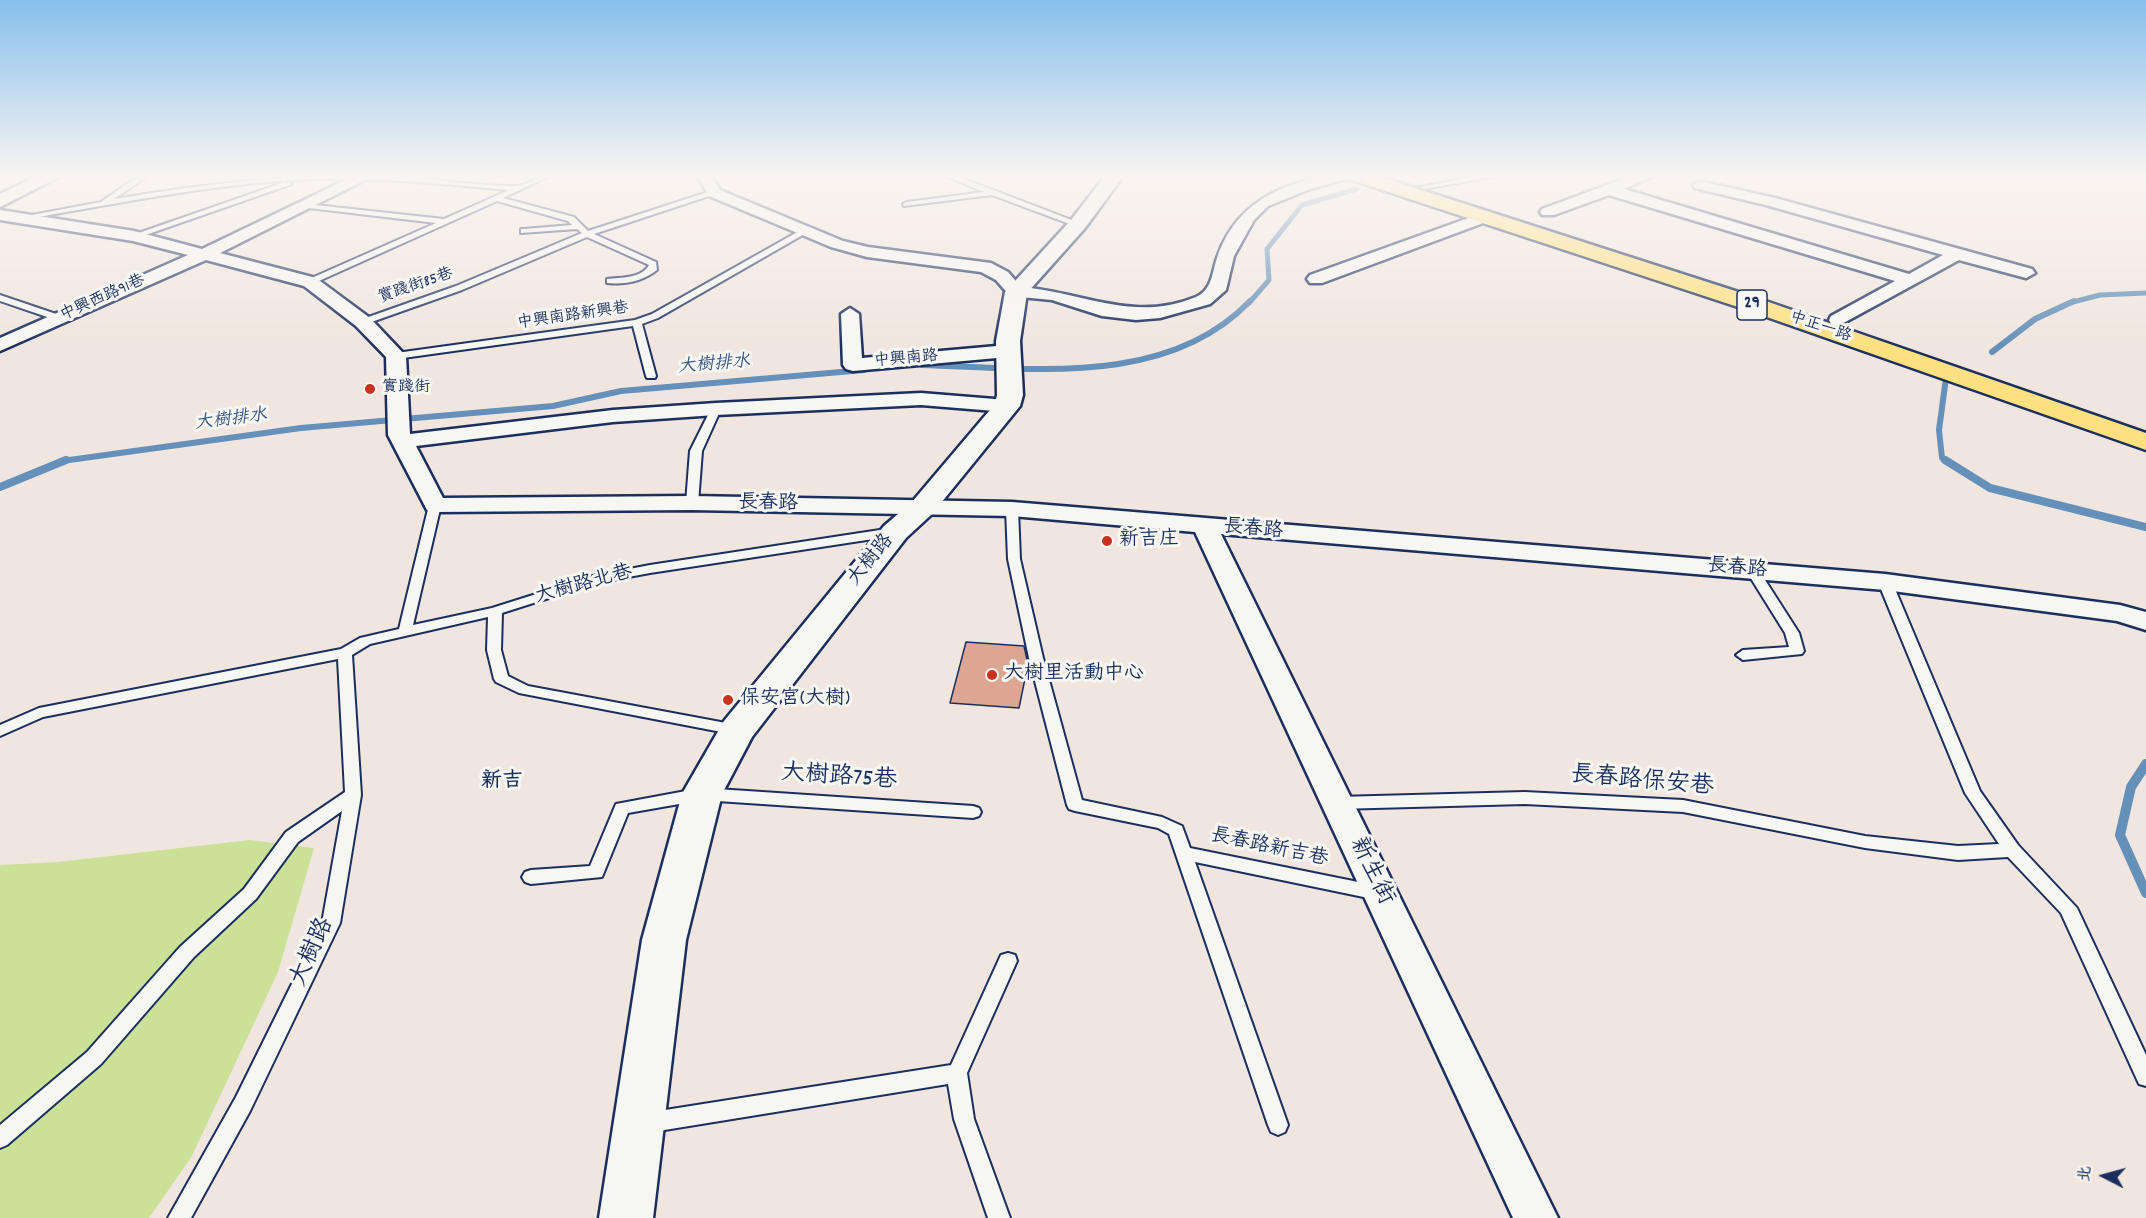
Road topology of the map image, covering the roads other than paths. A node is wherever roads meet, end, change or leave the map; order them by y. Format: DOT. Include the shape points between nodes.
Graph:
graph roads {
  1 [pos="108,232"];
  2 [pos="146,232"];
  3 [pos="254,232"];
  4 [pos="419,232"];
  5 [pos="592,232"];
  6 [pos="804,232"];
  7 [pos="1071,232"];
  8 [pos="1239,232"];
  9 [pos="1445,232"];
  10 [pos="1535,232"];
  11 [pos="1564,232"];
  12 [pos="1750,232"];
  13 [pos="1879,232"];
  14 [pos="588,233"];
  15 [pos="134,236"];
  16 [pos="207,254"];
  17 [pos="1957,254"];
  18 [pos="2026,273"];
  19 [pos="1316,279"];
  20 [pos="1911,280"];
  21 [pos="610,281"];
  22 [pos="310,282"];
  23 [pos="1016,292"];
  24 [pos="0,298"];
  25 [pos="850,314"];
  26 [pos="59,318"];
  27 [pos="1838,320"];
  28 [pos="363,322"];
  29 [pos="637,323"];
  30 [pos="0,345"];
  31 [pos="1008,354"];
  32 [pos="396,356"];
  33 [pos="651,376"];
  34 [pos="1009,400"];
  35 [pos="716,409"];
  36 [pos="2146,426"];
  37 [pos="401,438"];
  38 [pos="2146,442"];
  39 [pos="692,503"];
  40 [pos="435,505"];
  41 [pos="1012,509"];
  42 [pos="909,520"];
  43 [pos="1205,527"];
  44 [pos="1753,572"];
  45 [pos="1885,582"];
  46 [pos="495,611"];
  47 [pos="2146,621"];
  48 [pos="405,632"];
  49 [pos="345,653"];
  50 [pos="1743,655"];
  51 [pos="737,730"];
  52 [pos="0,731"];
  53 [pos="702,794"];
  54 [pos="353,795"];
  55 [pos="1337,803"];
  56 [pos="973,812"];
  57 [pos="2012,850"];
  58 [pos="1184,853"];
  59 [pos="531,877"];
  60 [pos="1381,893"];
  61 [pos="1008,961"];
  62 [pos="957,1073"];
  63 [pos="2146,1077"];
  64 [pos="638,1124"];
  65 [pos="1278,1125"];
  66 [pos="0,1138"];
  67 [pos="178,1218"];
  68 [pos="626,1218"];
  69 [pos="999,1218"];
  70 [pos="1536,1218"];
  1 -- 15 [label="street"];
  2 -- 15 [label="lane"];
  3 -- 16 [label="street, 中興西路91巷"];
  4 -- 22 [label="lane"];
  5 -- 14 [label="lane, 實踐街85巷"];
  6 -- 23 [label="street" via="867,252 985,267 1002,276"];
  6 -- 29 [label="lane, 中興南路新興巷"];
  7 -- 23 [label="street"];
  8 -- 23 [label="street" via="1226,256 1217,290 1203,300 1160,312 1102,310 1054,296"];
  9 -- 19 [label="street"];
  10 -- 38 [label="main road, 中正一路 / 29"];
  11 -- 27 [label="main road, 中正一路 / 29"];
  12 -- 20 [label="street"];
  13 -- 17 [label="street"];
  14 -- 21 [label="lane" via="653,264 647,274 632,281"];
  14 -- 28 [label="lane, 實踐街85巷" via="459,288"];
  15 -- 16 [label="street"];
  16 -- 22 [label="street"];
  16 -- 26 [label="street, 中興西路91巷"];
  17 -- 18 [label="street"];
  17 -- 20 [label="street"];
  20 -- 27 [label="street"];
  22 -- 28 [label="street"];
  23 -- 31 [label="street"];
  24 -- 26 [label="lane"];
  25 -- 31 [label="street, 中興南路" via="853,365"];
  26 -- 30 [label="street, 中興西路91巷"];
  27 -- 36 [label="main road, 中正一路 / 29"];
  28 -- 32 [label="street"];
  29 -- 32 [label="lane, 中興南路新興巷"];
  29 -- 33 [label="lane"];
  31 -- 34 [label="street"];
  32 -- 37 [label="street"];
  34 -- 35 [label="street" via="921,399"];
  34 -- 42 [label="street, 大樹路"];
  35 -- 37 [label="street"];
  35 -- 39 [label="lane" via="696,451"];
  37 -- 40 [label="street"];
  39 -- 40 [label="street, 長春路"];
  39 -- 42 [label="street, 長春路"];
  40 -- 48 [label="lane"];
  41 -- 42 [label="street, 長春路"];
  41 -- 43 [label="street, 長春路"];
  41 -- 58 [label="lane, 長春路新吉巷" via="1014,560 1075,805 1162,823 1176,831"];
  42 -- 46 [label="lane, 大樹路北巷" via="593,580"];
  42 -- 51 [label="street, 大樹路"];
  43 -- 44 [label="street, 長春路"];
  43 -- 55 [label="street, 新生街"];
  44 -- 45 [label="street, 長春路"];
  44 -- 50 [label="lane" via="1792,633 1797,651"];
  45 -- 47 [label="street, 長春路" via="2120,613"];
  45 -- 57 [label="lane" via="1973,793"];
  46 -- 48 [label="lane, 大樹路北巷"];
  46 -- 51 [label="lane" via="494,650 501,679 524,690"];
  48 -- 49 [label="lane" via="365,641"];
  49 -- 52 [label="lane" via="39,712"];
  49 -- 54 [label="lane, 大樹路"];
  51 -- 53 [label="street, 大樹路"];
  53 -- 56 [label="lane, 大樹路75巷"];
  53 -- 59 [label="lane, 大樹路75巷" via="621,808 596,872"];
  53 -- 64 [label="street, 大樹路" via="664,940"];
  54 -- 66 [label="lane" via="292,837 250,894 187,952 94,1058"];
  54 -- 67 [label="lane, 大樹路" via="331,923 243,1104"];
  55 -- 57 [label="lane, 長春路保安巷" via="1525,798 1683,806 1865,842 1958,853"];
  55 -- 60 [label="street, 新生街"];
  57 -- 63 [label="lane" via="2068,908"];
  58 -- 60 [label="lane, 長春路新吉巷"];
  58 -- 65 [label="lane"];
  60 -- 70 [label="street, 新生街"];
  61 -- 62 [label="lane"];
  62 -- 64 [label="lane"];
  62 -- 69 [label="lane" via="963,1119"];
  64 -- 68 [label="street, 大樹路"];
}
